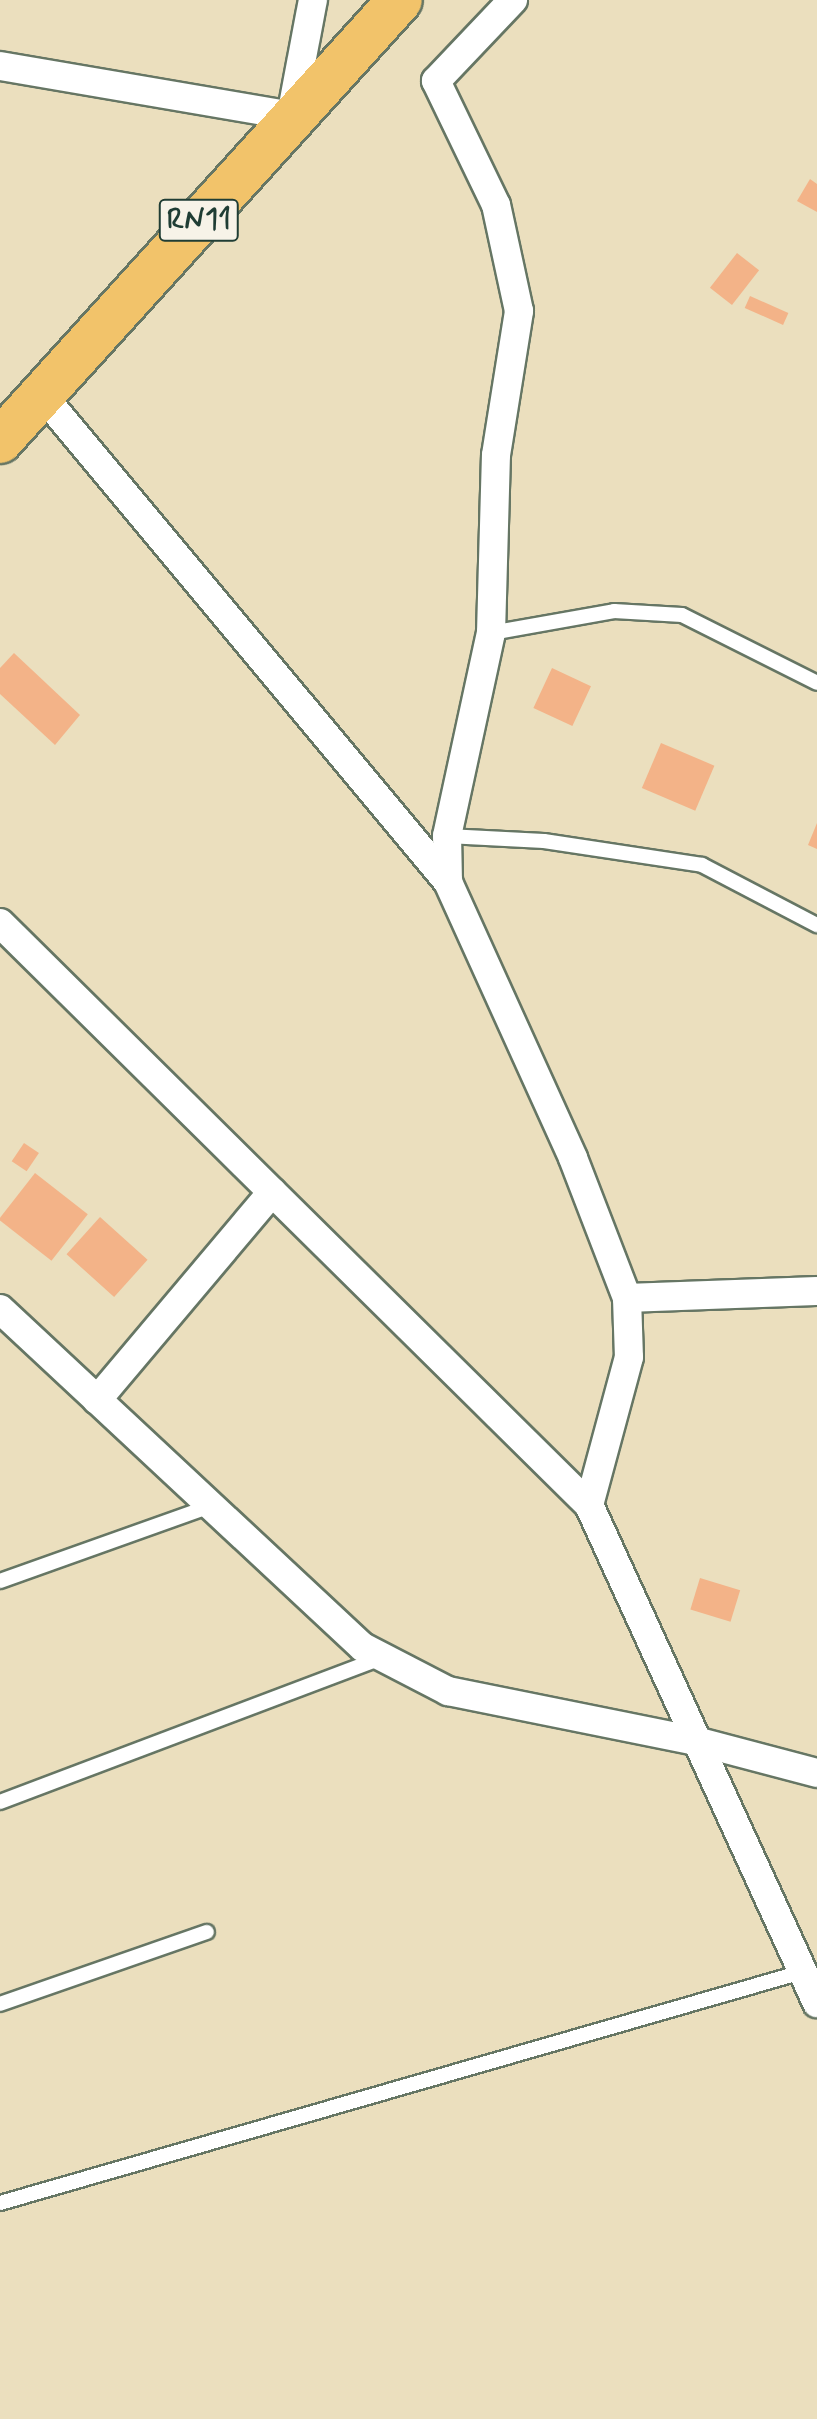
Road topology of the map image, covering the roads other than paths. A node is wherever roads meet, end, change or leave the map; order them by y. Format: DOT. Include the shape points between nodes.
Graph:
graph roads {
  1 [pos="313,0"];
  2 [pos="400,0"];
  3 [pos="513,0"];
  4 [pos="0,66"];
  5 [pos="291,116"];
  6 [pos="43,396"];
  7 [pos="0,441"];
  8 [pos="491,633"];
  9 [pos="817,683"];
  10 [pos="447,836"];
  11 [pos="448,882"];
  12 [pos="0,923"];
  13 [pos="817,925"];
  14 [pos="272,1192"];
  15 [pos="817,1291"];
  16 [pos="627,1298"];
  17 [pos="0,1309"];
  18 [pos="97,1400"];
  19 [pos="589,1505"];
  20 [pos="212,1506"];
  21 [pos="0,1581"];
  22 [pos="383,1657"];
  23 [pos="696,1741"];
  24 [pos="817,1773"];
  25 [pos="0,1802"];
  26 [pos="207,1932"];
  27 [pos="802,1972"];
  28 [pos="817,2003"];
  29 [pos="0,2004"];
  30 [pos="0,2203"];
  1 -- 5 [label="street"];
  2 -- 5 [label="main road, RN11"];
  3 -- 8 [label="street" via="436,81 496,205 519,311 496,455"];
  4 -- 5 [label="street"];
  5 -- 6 [label="main road, RN11"];
  6 -- 7 [label="main road, RN11"];
  6 -- 11 [label="street"];
  8 -- 9 [label="lane" via="614,611 682,615"];
  8 -- 10 [label="street"];
  10 -- 11 [label="street"];
  10 -- 13 [label="lane" via="544,841 702,865"];
  11 -- 16 [label="street" via="573,1158"];
  12 -- 14 [label="street"];
  14 -- 18 [label="street"];
  14 -- 19 [label="street"];
  15 -- 16 [label="street"];
  16 -- 19 [label="street" via="629,1357"];
  17 -- 18 [label="street"];
  18 -- 20 [label="street"];
  19 -- 23 [label="street"];
  20 -- 21 [label="lane"];
  20 -- 22 [label="street" via="363,1647"];
  22 -- 23 [label="street" via="448,1691"];
  22 -- 25 [label="lane"];
  23 -- 24 [label="street"];
  23 -- 27 [label="street"];
  26 -- 29 [label="lane"];
  27 -- 28 [label="street"];
  27 -- 30 [label="lane"];
}
